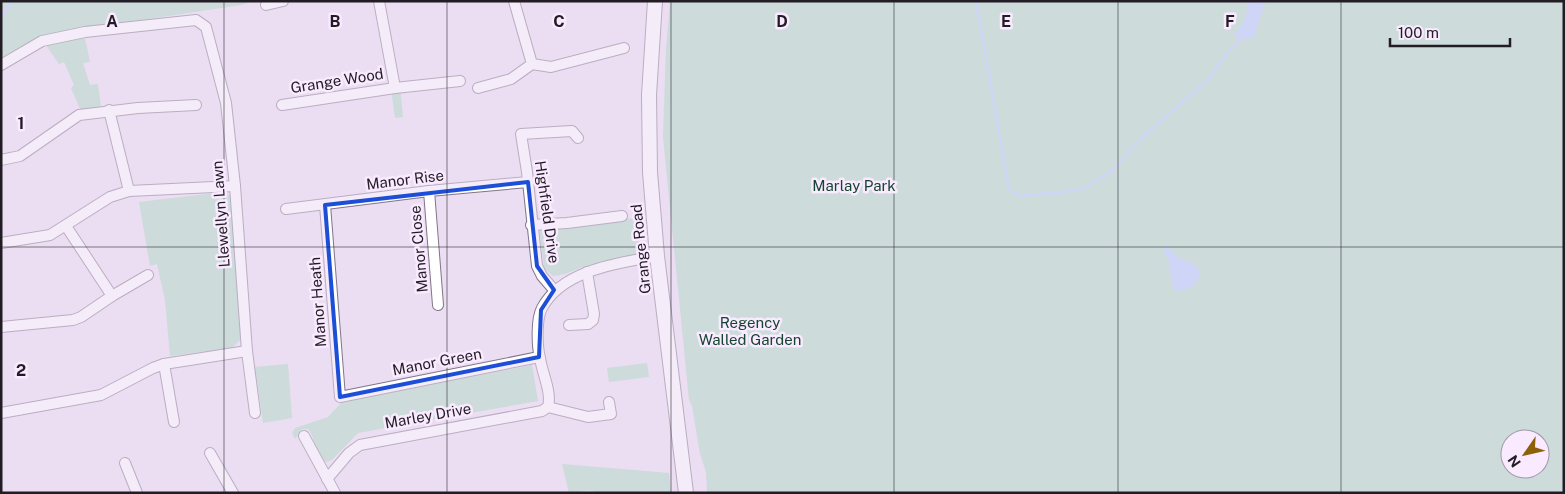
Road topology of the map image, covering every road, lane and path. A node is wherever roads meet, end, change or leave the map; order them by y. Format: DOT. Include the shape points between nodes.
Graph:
graph roads {
  1 [pos="283,1"];
  2 [pos="379,1"];
  3 [pos="514,1"];
  4 [pos="655,1"];
  5 [pos="266,5"];
  6 [pos="624,48"];
  7 [pos="532,64"];
  8 [pos="1,65"];
  9 [pos="460,81"];
  10 [pos="395,88"];
  11 [pos="478,88"];
  12 [pos="196,105"];
  13 [pos="282,105"];
  14 [pos="109,110"];
  15 [pos="578,138"];
  16 [pos="1,160"];
  17 [pos="528,182"];
  18 [pos="235,186"];
  19 [pos="128,191"];
  20 [pos="429,191"];
  21 [pos="325,205"];
  22 [pos="286,209"];
  23 [pos="622,216"];
  24 [pos="531,225"];
  25 [pos="66,226"];
  26 [pos="1,243"];
  27 [pos="657,256"];
  28 [pos="587,272"];
  29 [pos="148,275"];
  30 [pos="554,290"];
  31 [pos="112,296"];
  32 [pos="438,305"];
  33 [pos="569,325"];
  34 [pos="1,327"];
  35 [pos="247,351"];
  36 [pos="540,357"];
  37 [pos="164,364"];
  38 [pos="340,397"];
  39 [pos="609,402"];
  40 [pos="548,407"];
  41 [pos="255,413"];
  42 [pos="1,414"];
  43 [pos="174,422"];
  44 [pos="304,436"];
  45 [pos="210,453"];
  46 [pos="125,463"];
  47 [pos="327,479"];
  48 [pos="133,492"];
  49 [pos="233,493"];
  50 [pos="335,493"];
  51 [pos="686,493"];
  1 -- 5 [label="street"];
  2 -- 10 [label="street, Grange Wood"];
  3 -- 7 [label="street"];
  4 -- 27 [label="main road, Grange Road" via="649,95 650,172"];
  6 -- 7 [label="street" via="551,67"];
  7 -- 11 [label="street" via="511,79"];
  8 -- 18 [label="street, Llewellyn Lawn" via="42,41 86,32 196,20 206,27 226,103"];
  9 -- 10 [label="street, Grange Wood"];
  10 -- 13 [label="street, Grange Wood"];
  12 -- 14 [label="street"];
  14 -- 16 [label="street" via="79,115 20,156"];
  14 -- 19 [label="street"];
  15 -- 17 [label="street, Highfield Drive" via="572,131 521,134"];
  17 -- 20 [label="street, Manor Rise"];
  17 -- 24 [label="street, Highfield Drive"];
  18 -- 19 [label="street"];
  18 -- 35 [label="street, Llewellyn Lawn"];
  19 -- 25 [label="street" via="110,197"];
  20 -- 21 [label="street, Manor Rise"];
  20 -- 32 [label="street, Manor Close"];
  21 -- 22 [label="street, Manor Rise"];
  21 -- 38 [label="street, Manor Heath"];
  23 -- 24 [label="street"];
  24 -- 30 [label="street, Highfield Drive" via="537,266"];
  25 -- 26 [label="street" via="50,235"];
  25 -- 31 [label="street"];
  27 -- 28 [label="street"];
  27 -- 51 [label="main road, Grange Road"];
  28 -- 30 [label="street"];
  28 -- 33 [label="street" via="593,320 588,324"];
  29 -- 31 [label="street"];
  30 -- 36 [label="street" via="540,310"];
  31 -- 34 [label="street" via="72,320"];
  35 -- 37 [label="street"];
  35 -- 41 [label="street, Llewellyn Lawn"];
  36 -- 38 [label="street, Manor Green"];
  36 -- 40 [label="street" via="549,397"];
  37 -- 42 [label="street" via="101,395"];
  37 -- 43 [label="street"];
  39 -- 40 [label="street" via="611,414 588,417"];
  40 -- 47 [label="street, Marley Drive" via="542,411 360,444 348,453"];
  44 -- 47 [label="street"];
  45 -- 49 [label="street"];
  46 -- 48 [label="street"];
  47 -- 50 [label="street"];
}
